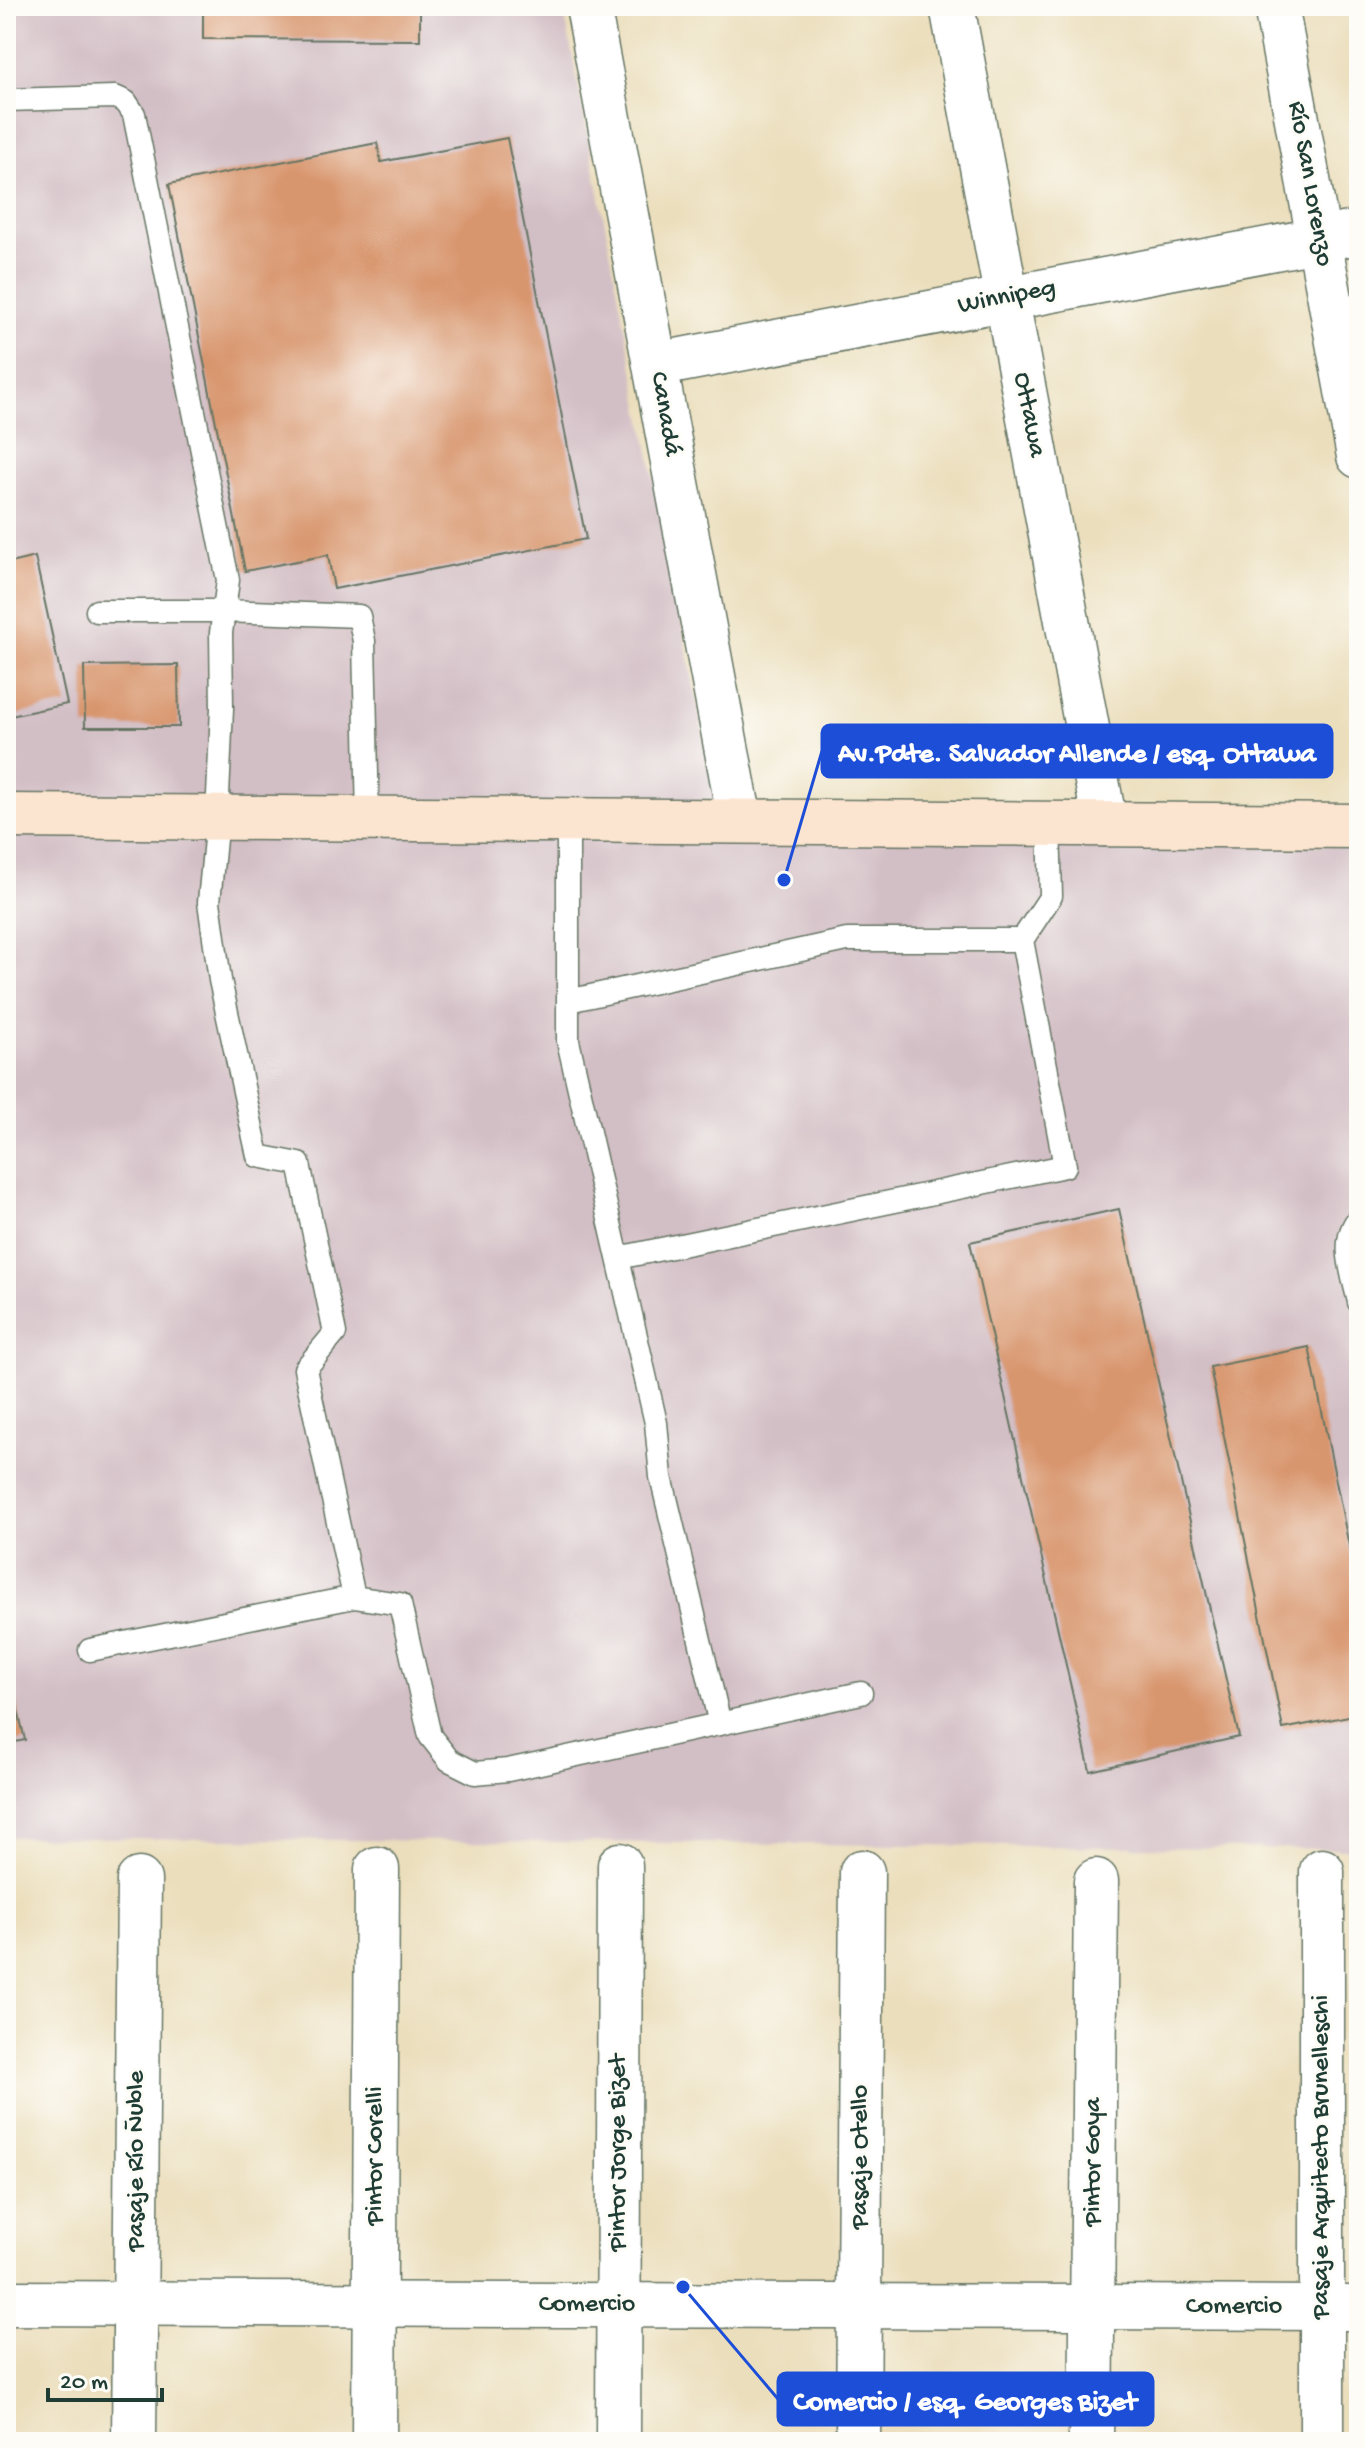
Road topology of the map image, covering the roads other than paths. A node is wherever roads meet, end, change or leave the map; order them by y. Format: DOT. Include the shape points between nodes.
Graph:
graph roads {
  1 [pos="588,6"];
  2 [pos="952,6"];
  3 [pos="1276,6"];
  4 [pos="6,100"];
  5 [pos="1339,236"];
  6 [pos="1006,299"];
  7 [pos="655,365"];
  8 [pos="1359,456"];
  9 [pos="97,611"];
  10 [pos="223,611"];
  11 [pos="6,816"];
  12 [pos="217,818"];
  13 [pos="368,819"];
  14 [pos="568,820"];
  15 [pos="740,821"];
  16 [pos="1049,823"];
  17 [pos="1105,824"];
  18 [pos="1359,826"];
  19 [pos="1022,940"];
  20 [pos="568,1001"];
  21 [pos="1359,1218"];
  22 [pos="618,1258"];
  23 [pos="1359,1302"];
  24 [pos="354,1597"];
  25 [pos="90,1650"];
  26 [pos="861,1693"];
  27 [pos="720,1724"];
  28 [pos="620,1865"];
  29 [pos="377,1869"];
  30 [pos="1322,1871"];
  31 [pos="862,1872"];
  32 [pos="139,1880"];
  33 [pos="1096,1881"];
  34 [pos="6,2303"];
  35 [pos="136,2303"];
  36 [pos="375,2304"];
  37 [pos="619,2305"];
  38 [pos="861,2306"];
  39 [pos="1093,2307"];
  40 [pos="1341,2308"];
  41 [pos="134,2442"];
  42 [pos="374,2442"];
  43 [pos="618,2442"];
  44 [pos="858,2442"];
  45 [pos="1091,2442"];
  46 [pos="1322,2442"];
  1 -- 7 [label="street, Canadá"];
  2 -- 6 [label="street, Ottawa"];
  3 -- 5 [label="street, Río San Lorenzo"];
  4 -- 10 [label="lane" via="115,97 134,114 228,580"];
  5 -- 6 [label="street, Winnipeg"];
  5 -- 8 [label="street, Río San Lorenzo"];
  6 -- 7 [label="street, Winnipeg"];
  6 -- 17 [label="street, Ottawa"];
  7 -- 15 [label="street, Canadá"];
  9 -- 10 [label="lane"];
  10 -- 12 [label="lane"];
  10 -- 13 [label="lane" via="359,616"];
  11 -- 12 [label="main road"];
  12 -- 13 [label="main road"];
  12 -- 24 [label="lane" via="209,902 258,1156 299,1164 335,1333 305,1369"];
  13 -- 14 [label="main road"];
  14 -- 15 [label="main road"];
  14 -- 20 [label="lane"];
  15 -- 16 [label="main road"];
  16 -- 17 [label="main road"];
  16 -- 19 [label="lane" via="1051,896"];
  17 -- 18 [label="main road"];
  19 -- 20 [label="lane" via="847,940"];
  19 -- 22 [label="lane" via="1065,1166"];
  20 -- 22 [label="lane" via="568,1041"];
  21 -- 23 [label="lane" via="1348,1250"];
  22 -- 27 [label="lane" via="656,1423 661,1477"];
  24 -- 25 [label="lane"];
  24 -- 27 [label="lane" via="400,1604 430,1736 449,1760 475,1773"];
  26 -- 27 [label="lane"];
  28 -- 37 [label="street, Pintor Jorge Bizet"];
  29 -- 36 [label="street, Pintor Corelli"];
  30 -- 40 [label="street, Pasaje Arquitecto Brunelleschi"];
  31 -- 38 [label="street, Pasaje Otello"];
  32 -- 35 [label="street, Pasaje Río Ñuble"];
  33 -- 39 [label="street, Pintor Goya"];
  34 -- 35 [label="street, Comercio"];
  35 -- 36 [label="street, Comercio"];
  35 -- 41 [label="street, Pasaje Río Ñuble"];
  36 -- 37 [label="street, Comercio"];
  36 -- 42 [label="street, Pintor Corelli"];
  37 -- 38 [label="street, Comercio"];
  37 -- 43 [label="street, Pintor Jorge Bizet"];
  38 -- 39 [label="street, Comercio"];
  38 -- 44 [label="street, Pasaje Otello"];
  39 -- 40 [label="street, Comercio"];
  39 -- 45 [label="street, Pintor Goya"];
  40 -- 46 [label="street, Pasaje Arquitecto Brunelleschi"];
}
